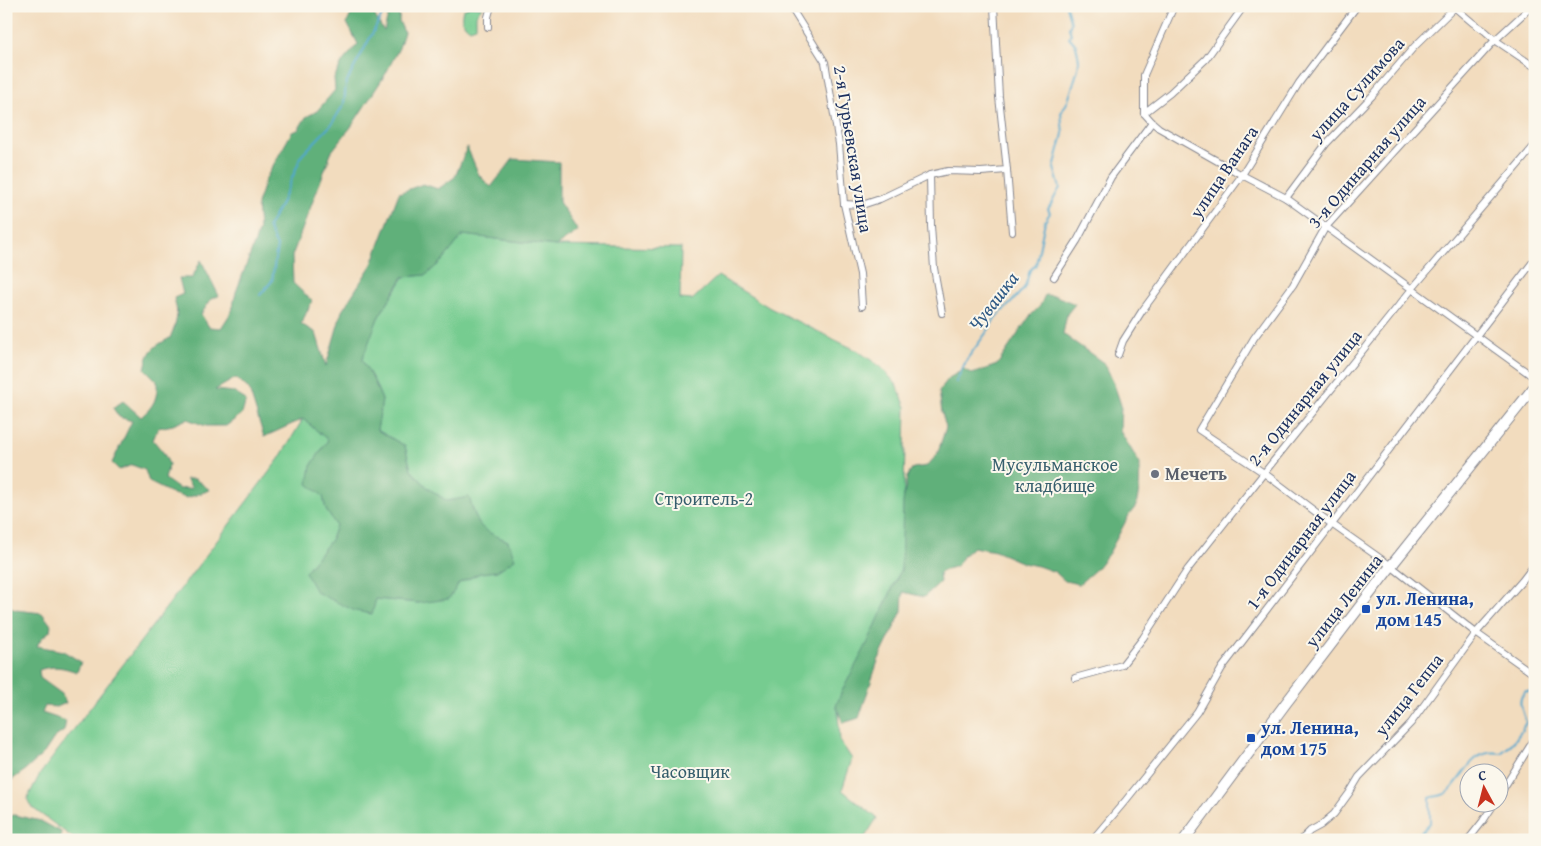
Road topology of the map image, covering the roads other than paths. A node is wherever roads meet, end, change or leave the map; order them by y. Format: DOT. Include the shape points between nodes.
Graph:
graph roads {
  1 [pos="491,6"];
  2 [pos="790,6"];
  3 [pos="994,6"];
  4 [pos="1174,6"];
  5 [pos="1244,6"];
  6 [pos="1357,6"];
  7 [pos="1532,6"];
  8 [pos="1455,7"];
  9 [pos="488,27"];
  10 [pos="1495,40"];
  11 [pos="1535,67"];
  12 [pos="1144,113"];
  13 [pos="1152,122"];
  14 [pos="1535,145"];
  15 [pos="1007,170"];
  16 [pos="930,174"];
  17 [pos="1242,175"];
  18 [pos="1286,198"];
  19 [pos="844,204"];
  20 [pos="1325,228"];
  21 [pos="1012,232"];
  22 [pos="1535,259"];
  23 [pos="1054,277"];
  24 [pos="1412,289"];
  25 [pos="862,306"];
  26 [pos="942,313"];
  27 [pos="1475,336"];
  28 [pos="1118,355"];
  29 [pos="1535,378"];
  30 [pos="1535,386"];
  31 [pos="1264,473"];
  32 [pos="1333,525"];
  33 [pos="1535,564"];
  34 [pos="1391,566"];
  35 [pos="1476,633"];
  36 [pos="1535,675"];
  37 [pos="1075,678"];
  38 [pos="1535,738"];
  39 [pos="1508,781"];
  40 [pos="1488,814"];
  41 [pos="1186,839"];
  42 [pos="1092,840"];
  43 [pos="1302,840"];
  44 [pos="1468,840"];
  1 -- 9 [label="street"];
  2 -- 19 [label="street, 2-я Гурьевская улица" via="825,62 839,144"];
  3 -- 15 [label="street"];
  4 -- 12 [label="street" via="1144,75"];
  5 -- 12 [label="street" via="1206,60"];
  6 -- 17 [label="street, улица Ванага" via="1299,83"];
  7 -- 10 [label="street, 3-я Одинарная улица"];
  8 -- 10 [label="street"];
  8 -- 18 [label="street, улица Сулимова" via="1326,144"];
  10 -- 11 [label="street"];
  10 -- 20 [label="street, 3-я Одинарная улица"];
  12 -- 13 [label="street"];
  13 -- 17 [label="street"];
  13 -- 23 [label="street" via="1111,177 1078,241"];
  14 -- 24 [label="street, 2-я Одинарная улица"];
  15 -- 16 [label="street" via="948,170"];
  15 -- 21 [label="street"];
  16 -- 19 [label="street" via="871,202"];
  16 -- 26 [label="street" via="930,226"];
  17 -- 18 [label="street"];
  17 -- 28 [label="street, улица Ванага" via="1142,311"];
  18 -- 20 [label="street"];
  19 -- 25 [label="street, 2-я Гурьевская улица" via="860,274"];
  20 -- 24 [label="street"];
  20 -- 31 [label="street, 3-я Одинарная улица" via="1293,285 1254,338 1199,430"];
  22 -- 27 [label="street, 1-я Одинарная улица"];
  24 -- 27 [label="street"];
  24 -- 31 [label="street, 2-я Одинарная улица"];
  27 -- 29 [label="street"];
  27 -- 32 [label="street, 1-я Одинарная улица"];
  30 -- 34 [label="main road, улица Ленина"];
  31 -- 32 [label="street"];
  31 -- 37 [label="street, 2-я Одинарная улица" via="1188,570 1122,665"];
  32 -- 34 [label="street"];
  32 -- 42 [label="street, 1-я Одинарная улица" via="1222,668 1197,712"];
  33 -- 35 [label="street, улица Геппа"];
  34 -- 35 [label="street"];
  34 -- 41 [label="main road, улица Ленина"];
  35 -- 36 [label="street"];
  35 -- 43 [label="street, улица Геппа" via="1411,723 1359,777 1334,814"];
  38 -- 39 [label="street"];
  40 -- 44 [label="street"];
}
